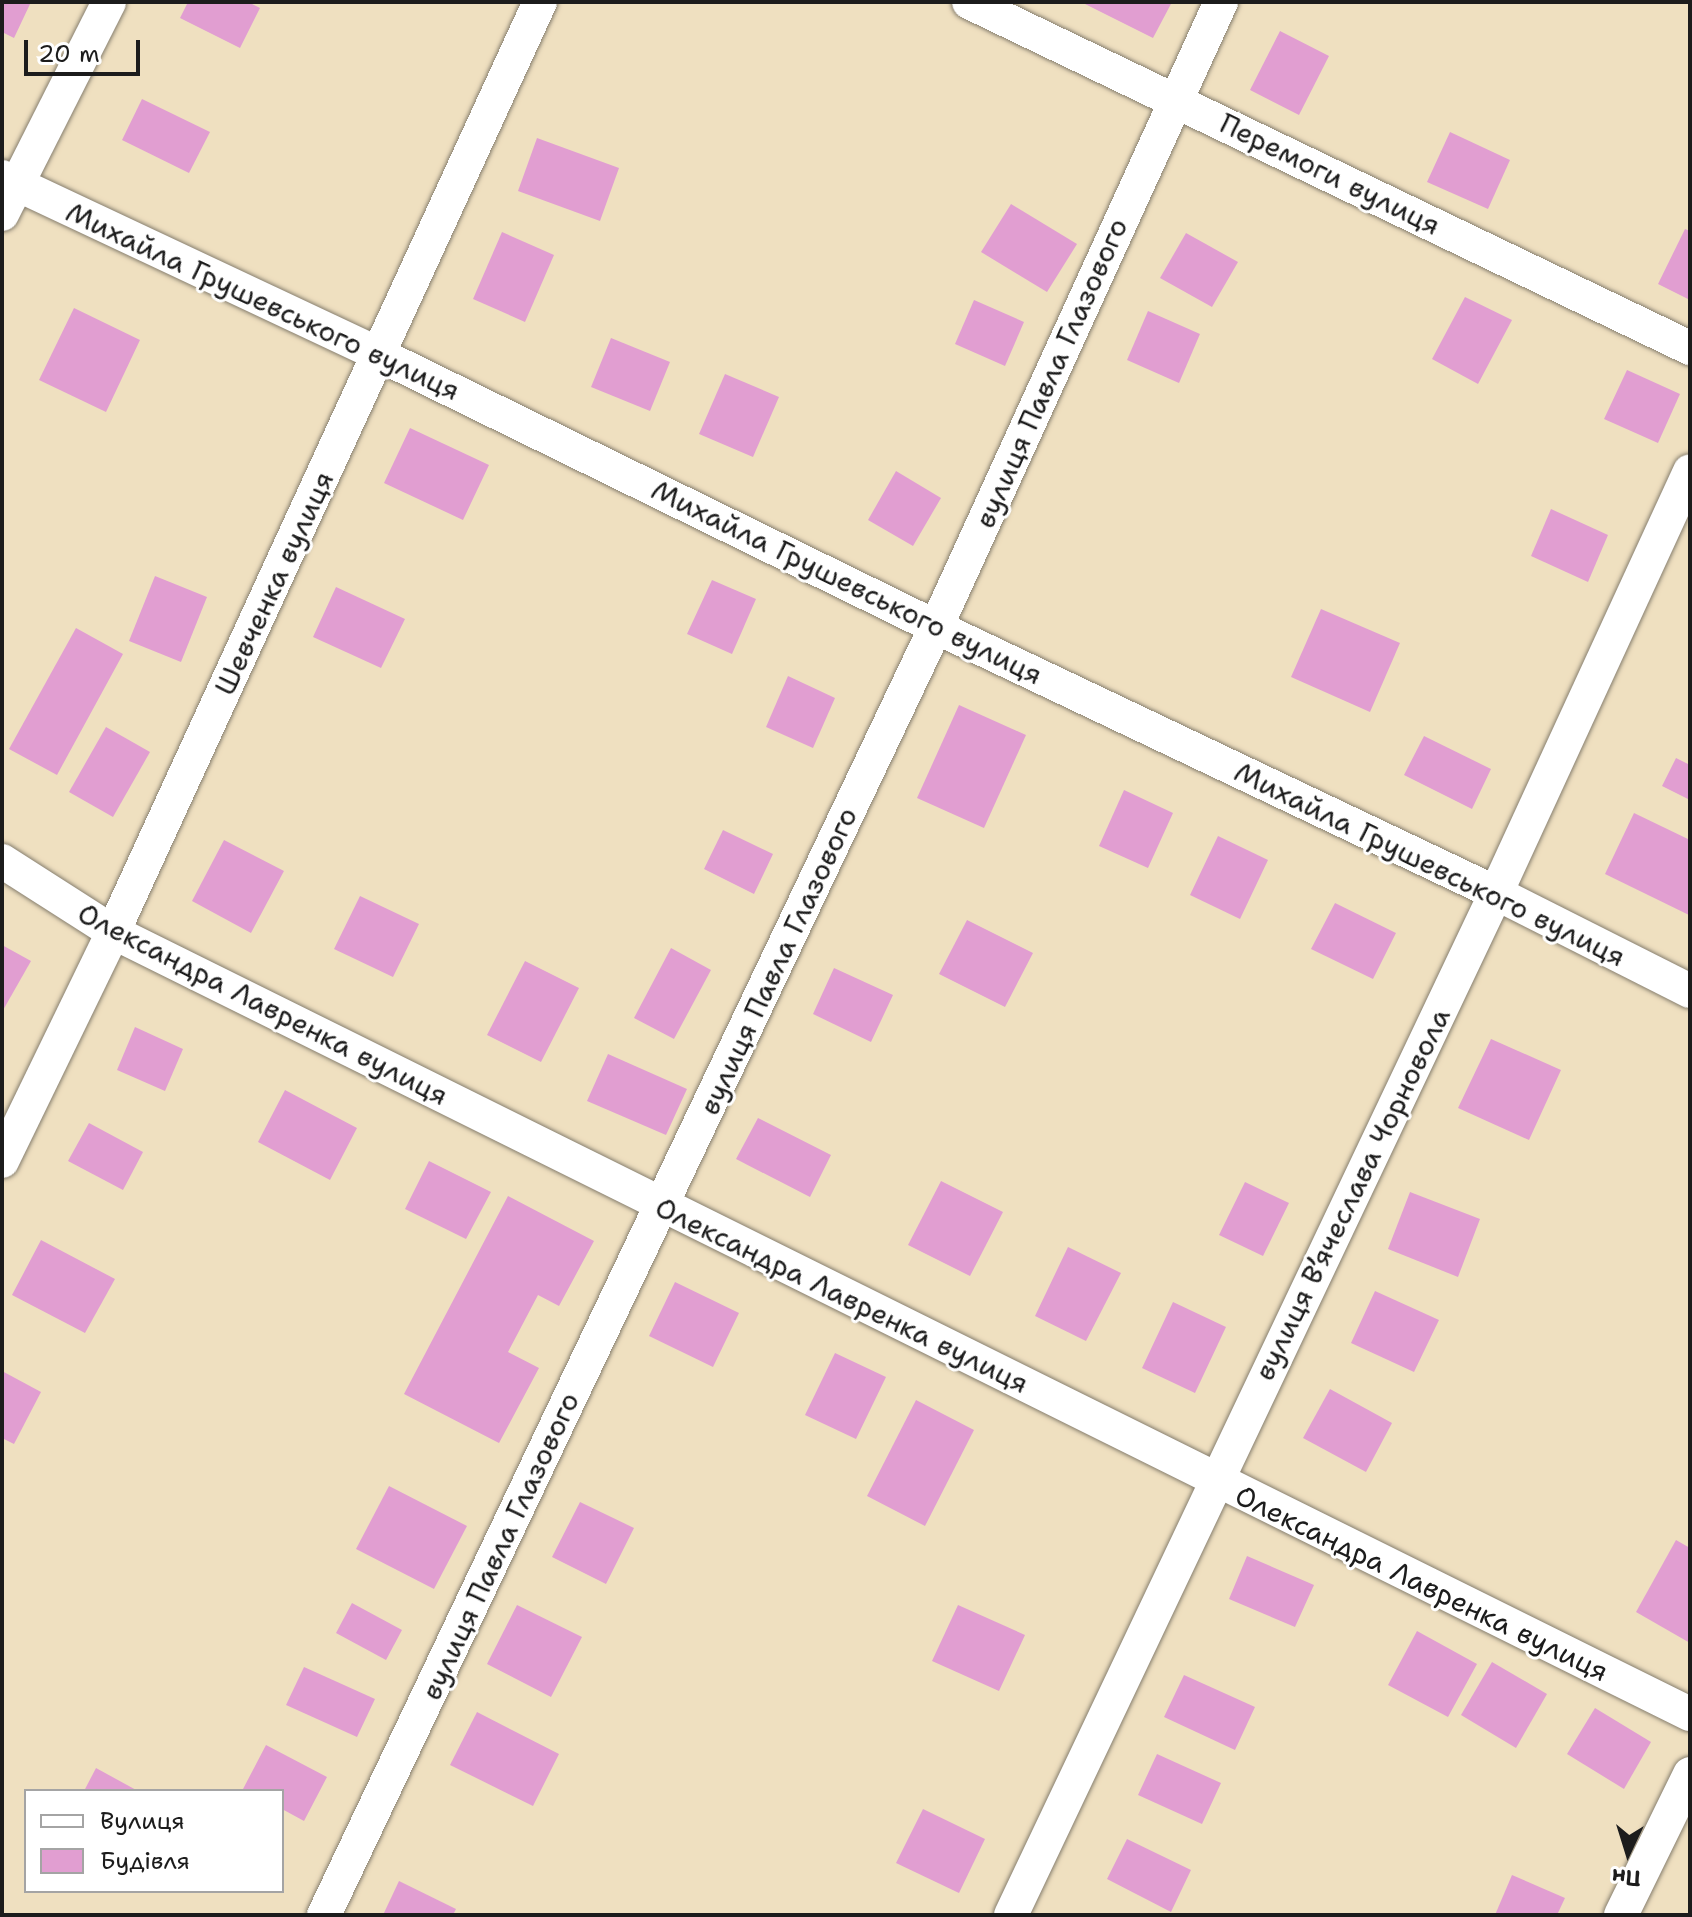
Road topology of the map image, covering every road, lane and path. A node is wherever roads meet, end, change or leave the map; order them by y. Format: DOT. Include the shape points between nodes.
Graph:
graph roads {
  1 [pos="109,2"];
  2 [pos="540,2"];
  3 [pos="969,2"];
  4 [pos="1221,2"];
  5 [pos="1174,98"];
  6 [pos="7,192"];
  7 [pos="1690,348"];
  8 [pos="380,355"];
  9 [pos="1690,472"];
  10 [pos="936,627"];
  11 [pos="2,861"];
  12 [pos="1496,893"];
  13 [pos="113,932"];
  14 [pos="1690,991"];
  15 [pos="2,1161"];
  16 [pos="662,1206"];
  17 [pos="1215,1481"];
  18 [pos="1690,1714"];
  19 [pos="1690,1774"];
  20 [pos="324,1915"];
  21 [pos="1011,1915"];
  22 [pos="1621,1915"];
  1 -- 6 [label="street"];
  2 -- 8 [label="street, Шевченка вулиця"];
  3 -- 5 [label="street, Перемоги вулиця"];
  4 -- 5 [label="street, вулиця Павла Глазового"];
  5 -- 7 [label="street, Перемоги вулиця"];
  5 -- 10 [label="street, вулиця Павла Глазового"];
  6 -- 8 [label="street, Михайла Грушевського вулиця"];
  8 -- 10 [label="street, Михайла Грушевського вулиця"];
  8 -- 13 [label="street, Шевченка вулиця"];
  9 -- 12 [label="street, вулиця В’ячеслава Чорновола"];
  10 -- 12 [label="street, Михайла Грушевського вулиця"];
  10 -- 16 [label="street, вулиця Павла Глазового"];
  11 -- 13 [label="street, Олександра Лавренка вулиця"];
  12 -- 14 [label="street, Михайла Грушевського вулиця"];
  12 -- 17 [label="street, вулиця В’ячеслава Чорновола"];
  13 -- 15 [label="street, Шевченка вулиця"];
  13 -- 16 [label="street, Олександра Лавренка вулиця"];
  16 -- 17 [label="street, Олександра Лавренка вулиця"];
  16 -- 20 [label="street, вулиця Павла Глазового"];
  17 -- 18 [label="street, Олександра Лавренка вулиця"];
  17 -- 21 [label="street, вулиця В’ячеслава Чорновола"];
  19 -- 22 [label="street"];
}
